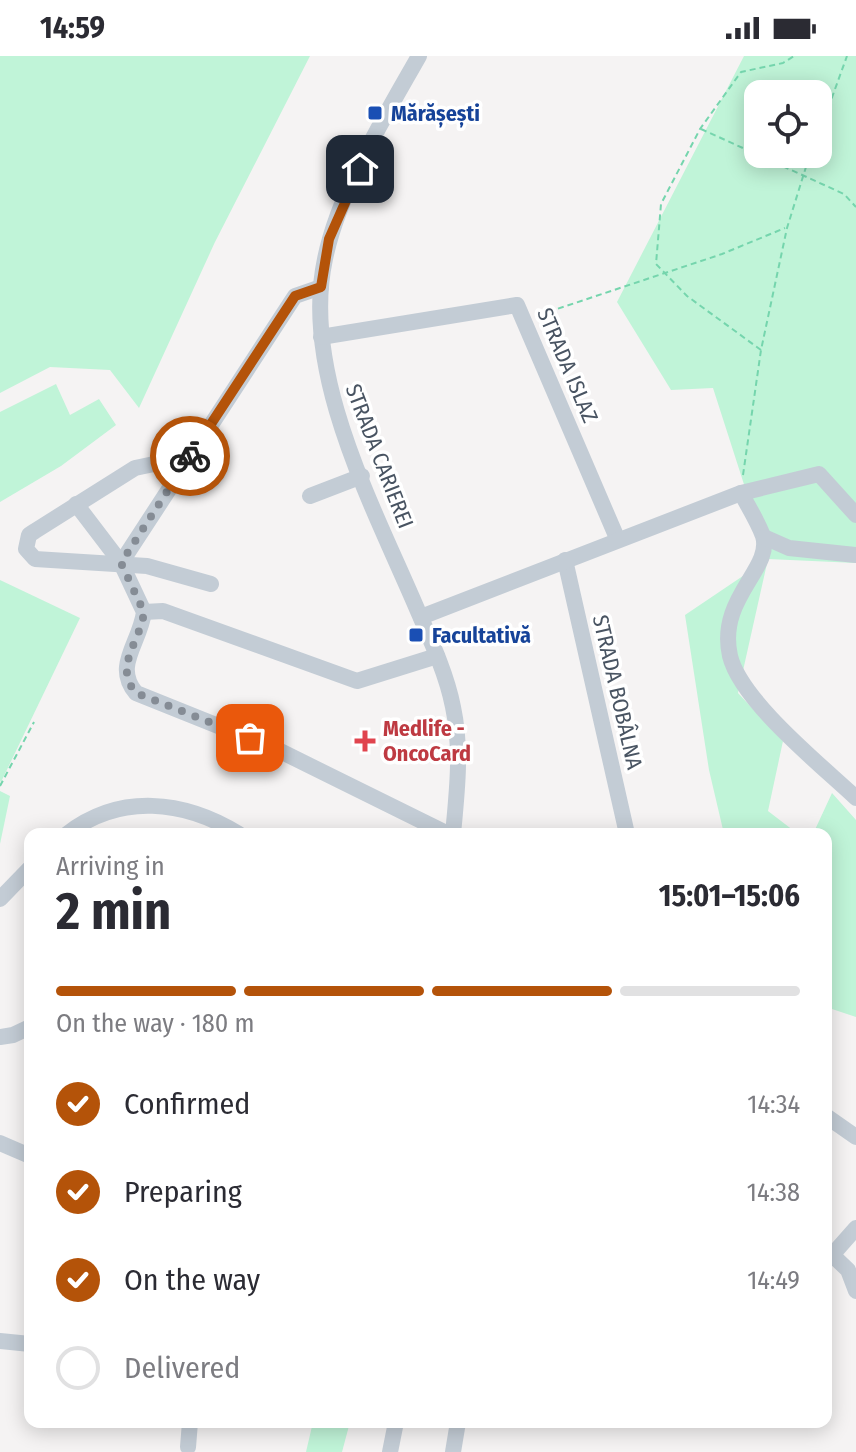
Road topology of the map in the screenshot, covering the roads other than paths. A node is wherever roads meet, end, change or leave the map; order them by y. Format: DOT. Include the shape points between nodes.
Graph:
graph roads {
  1 [pos="419,56"];
  2 [pos="321,287"];
  3 [pos="321,337"];
  4 [pos="180,471"];
  5 [pos="362,476"];
  6 [pos="741,493"];
  7 [pos="310,496"];
  8 [pos="76,504"];
  9 [pos="856,515"];
  10 [pos="764,537"];
  11 [pos="617,538"];
  12 [pos="856,555"];
  13 [pos="565,560"];
  14 [pos="121,563"];
  15 [pos="211,584"];
  16 [pos="144,612"];
  17 [pos="421,617"];
  18 [pos="437,656"];
  19 [pos="856,798"];
  20 [pos="78,828"];
  21 [pos="224,828"];
  22 [pos="438,828"];
  23 [pos="451,828"];
  24 [pos="626,828"];
  25 [pos="24,874"];
  26 [pos="0,899"];
  27 [pos="24,1031"];
  28 [pos="0,1037"];
  29 [pos="832,1120"];
  30 [pos="856,1137"];
  31 [pos="0,1143"];
  32 [pos="24,1153"];
  33 [pos="856,1228"];
  34 [pos="832,1250"];
  35 [pos="832,1254"];
  36 [pos="856,1291"];
  37 [pos="0,1341"];
  38 [pos="24,1343"];
  39 [pos="190,1428"];
  40 [pos="395,1428"];
  41 [pos="457,1428"];
  42 [pos="188,1447"];
  43 [pos="390,1452"];
  44 [pos="453,1452"];
  1 -- 2 [label="street, STRADA CARIEREI" via="338,216"];
  2 -- 3 [label="street, STRADA CARIEREI"];
  2 -- 4 [label="street" via="295,296"];
  3 -- 5 [label="street, STRADA CARIEREI" via="336,411"];
  3 -- 11 [label="street, STRADA ISLAZ" via="517,305"];
  4 -- 8 [label="street" via="154,464 135,468"];
  4 -- 14 [label="street"];
  5 -- 7 [label="street"];
  5 -- 17 [label="street, STRADA CARIEREI"];
  6 -- 9 [label="street" via="819,474"];
  6 -- 10 [label="street"];
  6 -- 11 [label="street"];
  8 -- 14 [label="street"];
  8 -- 14 [label="street" via="29,535 29,555"];
  10 -- 12 [label="street" via="789,548"];
  10 -- 19 [label="street" via="759,566 729,618 730,657 739,678 772,718"];
  11 -- 13 [label="street"];
  13 -- 17 [label="street"];
  13 -- 24 [label="street, STRADA BOBÂLNA"];
  14 -- 15 [label="street"];
  14 -- 16 [label="street"];
  16 -- 18 [label="street" via="163,611 357,681"];
  16 -- 22 [label="street" via="124,669 136,693 278,750"];
  17 -- 18 [label="street, STRADA CARIEREI"];
  18 -- 23 [label="street, STRADA CARIEREI" via="457,731 458,780"];
  20 -- 21 [label="street" via="111,810 147,803"];
  25 -- 26 [label="street"];
  27 -- 28 [label="street"];
  29 -- 30 [label="street"];
  31 -- 32 [label="street"];
  33 -- 34 [label="street"];
  35 -- 36 [label="street" via="848,1270"];
  37 -- 38 [label="street"];
  39 -- 42 [label="street"];
  40 -- 43 [label="street"];
  41 -- 44 [label="street"];
}
